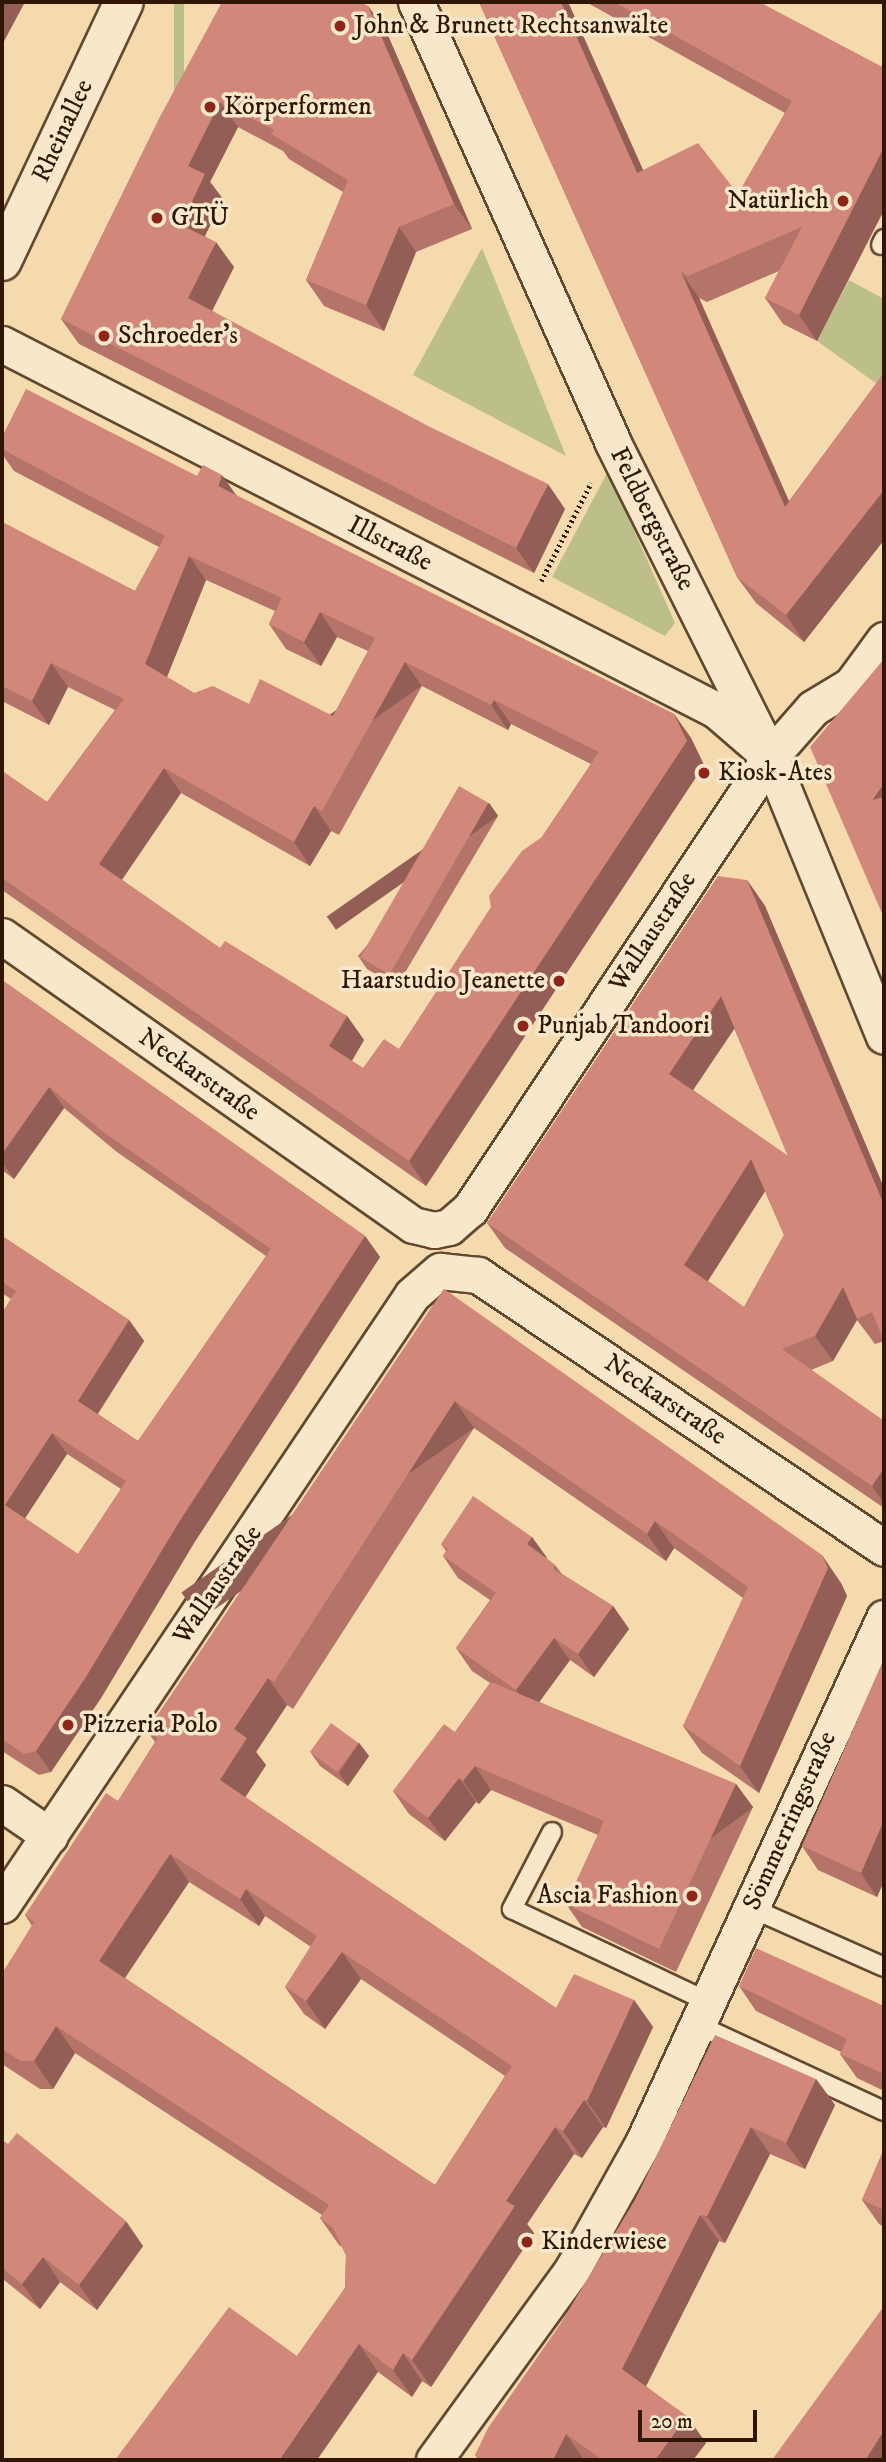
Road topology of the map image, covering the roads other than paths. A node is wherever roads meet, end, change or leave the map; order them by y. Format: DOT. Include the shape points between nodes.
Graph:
graph roads {
  1 [pos="124,2"];
  2 [pos="416,2"];
  3 [pos="2,261"];
  4 [pos="2,344"];
  5 [pos="884,640"];
  6 [pos="770,757"];
  7 [pos="2,936"];
  8 [pos="884,1036"];
  9 [pos="434,1230"];
  10 [pos="440,1271"];
  11 [pos="884,1548"];
  12 [pos="884,1618"];
  13 [pos="2,1803"];
  14 [pos="552,1832"];
  15 [pos="50,1836"];
  16 [pos="2,1905"];
  17 [pos="751,1908"];
  18 [pos="884,1967"];
  19 [pos="703,2013"];
  20 [pos="884,2111"];
  21 [pos="434,2460"];
  1 -- 3 [label="main road, Rheinallee"];
  2 -- 6 [label="street, Feldbergstraße" via="612,441"];
  4 -- 6 [label="street, Illstraße" via="716,710"];
  5 -- 6 [label="street, Wallaustraße" via="851,685 813,708"];
  6 -- 8 [label="street, Feldbergstraße"];
  6 -- 9 [label="street, Wallaustraße" via="470,1209 449,1227"];
  7 -- 9 [label="street, Neckarstraße" via="413,1225"];
  10 -- 11 [label="street, Neckarstraße" via="478,1275"];
  10 -- 15 [label="street, Wallaustraße" via="412,1295"];
  12 -- 17 [label="street, Sömmerringstraße"];
  13 -- 15 [label="street"];
  14 -- 19 [label="lane" via="512,1909"];
  15 -- 16 [label="street, Wallaustraße"];
  17 -- 18 [label="lane"];
  17 -- 19 [label="street, Sömmerringstraße"];
  19 -- 20 [label="lane"];
  19 -- 21 [label="street, Sömmerringstraße" via="643,2143 572,2270"];
}
